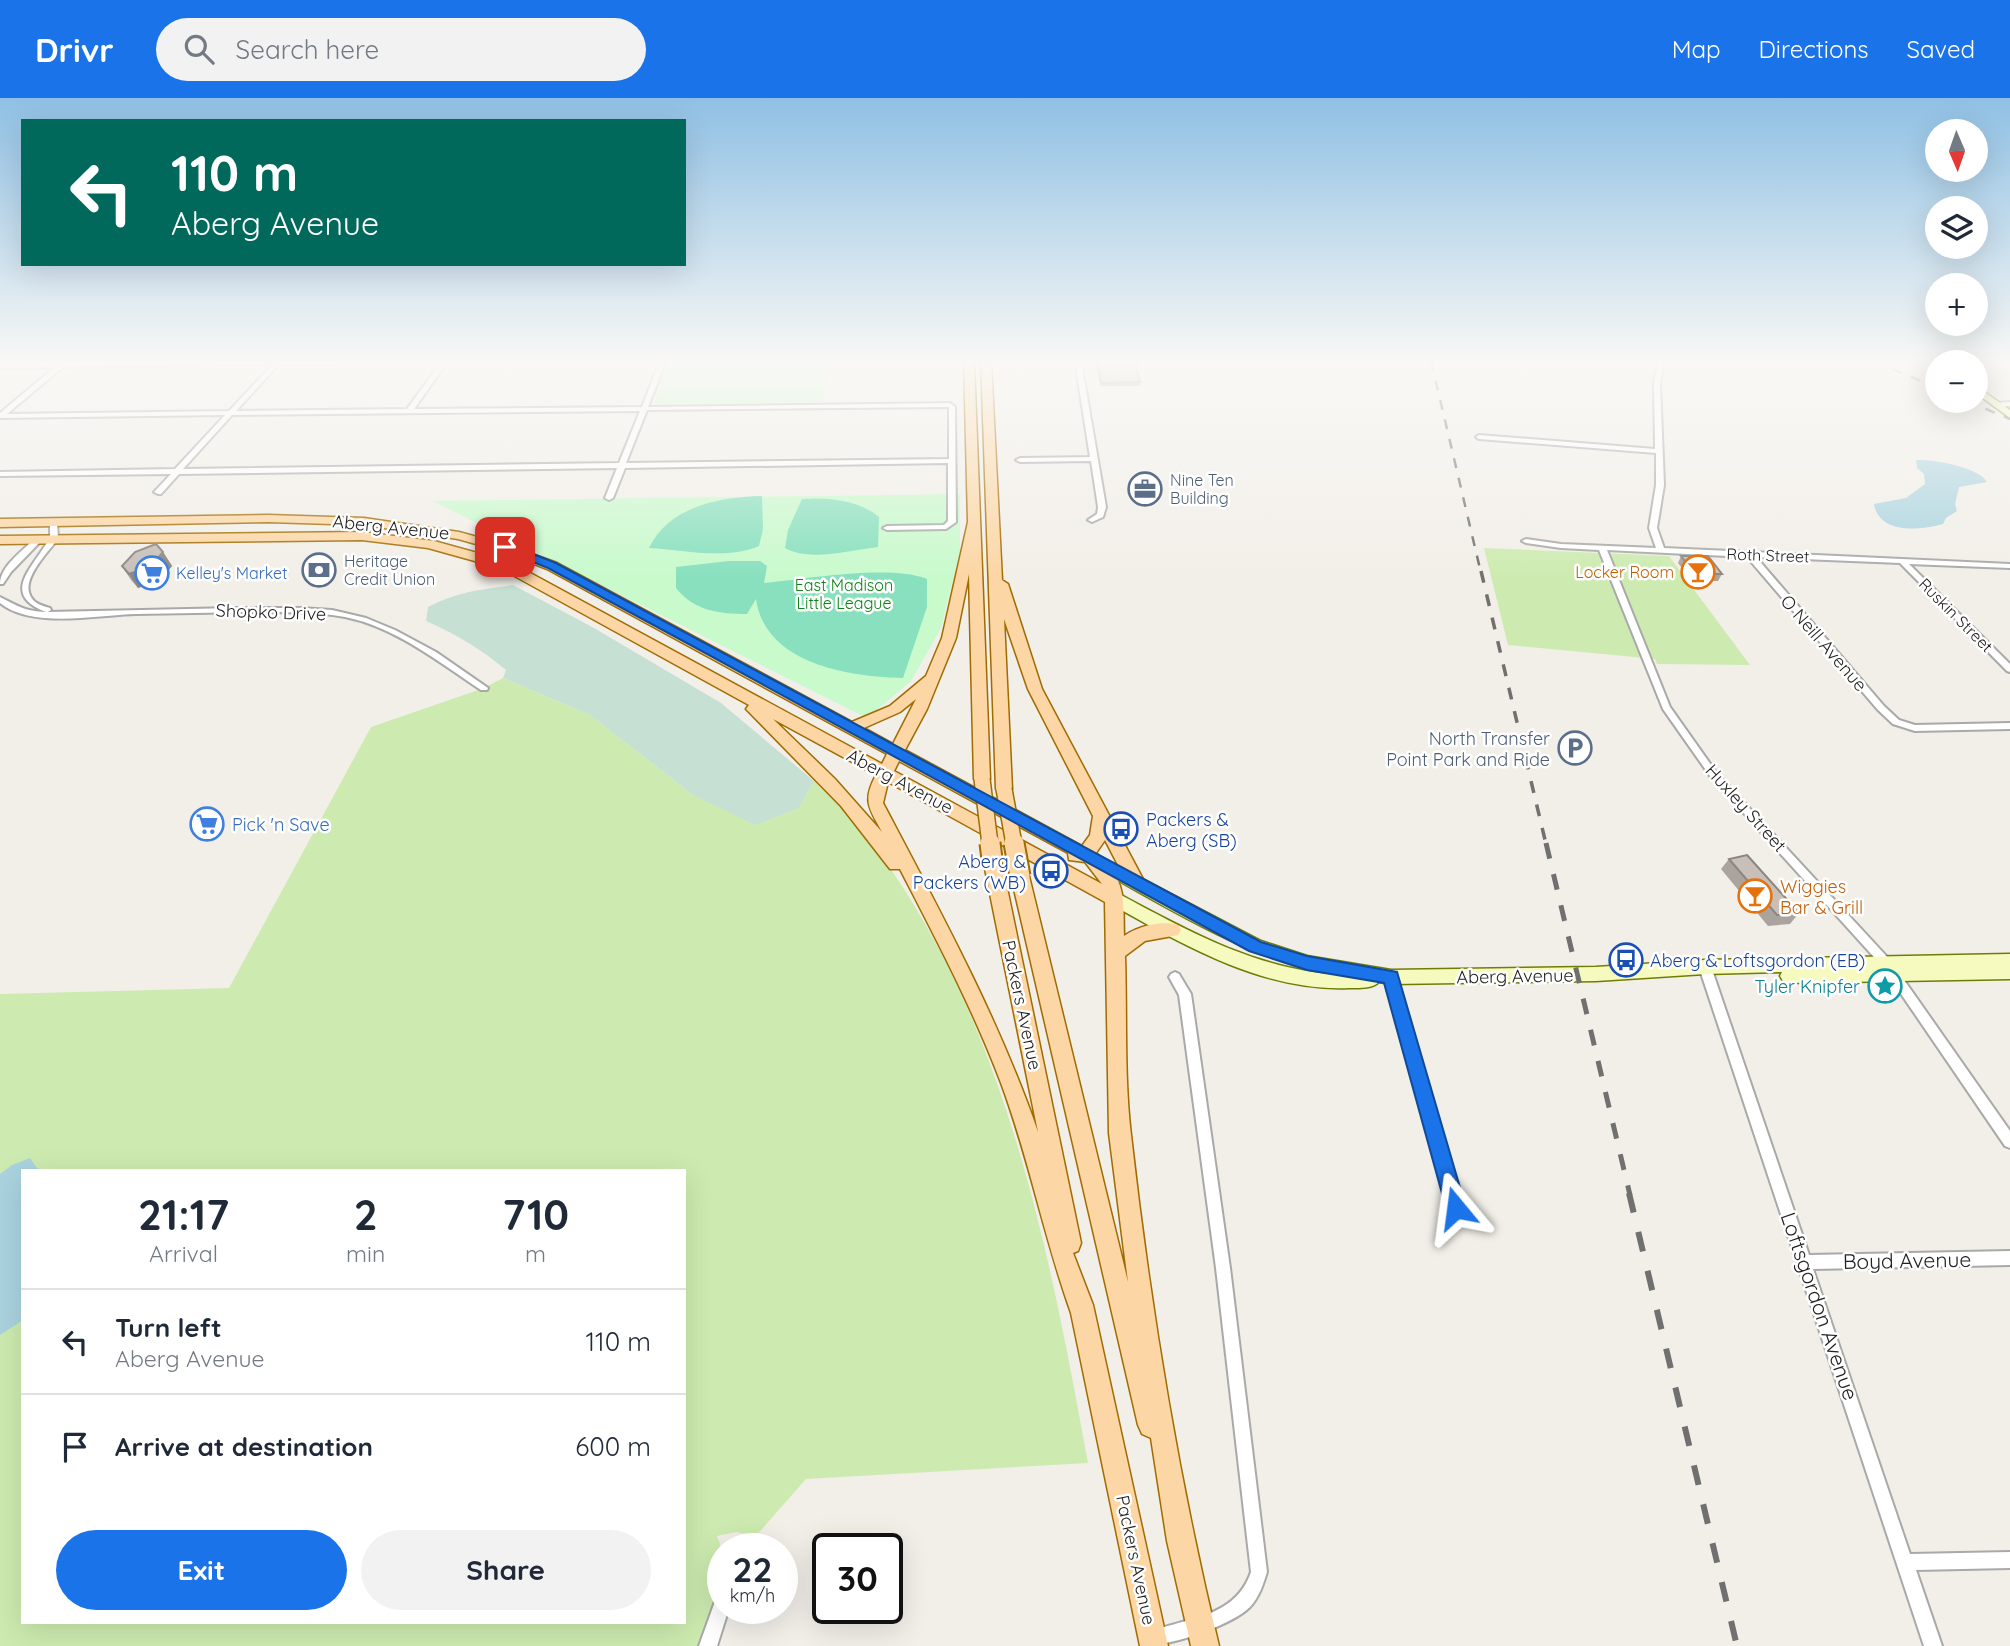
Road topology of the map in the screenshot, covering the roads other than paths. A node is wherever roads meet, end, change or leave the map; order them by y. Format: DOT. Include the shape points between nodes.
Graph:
graph roads {
  1 [pos="212,433"];
  2 [pos="635,433"];
  3 [pos="952,433"];
  4 [pos="971,433"];
  5 [pos="989,433"];
  6 [pos="1089,433"];
  7 [pos="1659,433"];
  8 [pos="1479,437"];
  9 [pos="1660,451"];
  10 [pos="1093,459"];
  11 [pos="1020,460"];
  12 [pos="953,461"];
  13 [pos="622,465"];
  14 [pos="177,472"];
  15 [pos="0,474"];
  16 [pos="159,492"];
  17 [pos="609,498"];
  18 [pos="1092,520"];
  19 [pos="0,523"];
  20 [pos="973,523"];
  21 [pos="887,528"];
  22 [pos="50,533"];
  23 [pos="0,540"];
  24 [pos="1526,541"];
  25 [pos="0,546"];
  26 [pos="1602,548"];
  27 [pos="26,550"];
  28 [pos="1661,550"];
  29 [pos="1749,554"];
  30 [pos="995,561"];
  31 [pos="1902,561"];
  32 [pos="2010,566"];
  33 [pos="0,582"];
  34 [pos="0,599"];
  35 [pos="81,613"];
  36 [pos="2010,669"];
  37 [pos="934,672"];
  38 [pos="484,688"];
  39 [pos="736,693"];
  40 [pos="2010,726"];
  41 [pos="851,729"];
  42 [pos="897,754"];
  43 [pos="886,774"];
  44 [pos="937,801"];
  45 [pos="1101,815"];
  46 [pos="1087,856"];
  47 [pos="1135,881"];
  48 [pos="1115,899"];
  49 [pos="932,916"];
  50 [pos="1172,930"];
  51 [pos="1115,953"];
  52 [pos="2010,961"];
  53 [pos="1890,969"];
  54 [pos="1707,972"];
  55 [pos="2010,972"];
  56 [pos="1175,977"];
  57 [pos="1391,977"];
  58 [pos="2010,1142"];
  59 [pos="1456,1208"];
  60 [pos="2010,1258"];
  61 [pos="1805,1262"];
  62 [pos="1083,1314"];
  63 [pos="1182,1550"];
  64 [pos="2010,1560"];
  65 [pos="1905,1562"];
  66 [pos="716,1624"];
  67 [pos="1203,1636"];
  68 [pos="1154,1643"];
  69 [pos="708,1646"];
  70 [pos="1933,1646"];
  1 -- 14 [label="street"];
  2 -- 13 [label="street"];
  3 -- 12 [label="street"];
  4 -- 20 [label="main road, Packers Avenue"];
  5 -- 30 [label="main road, Packers Avenue"];
  6 -- 10 [label="street"];
  7 -- 9 [label="street"];
  8 -- 9 [label="street"];
  9 -- 28 [label="street" via="1653,528"];
  10 -- 11 [label="street"];
  10 -- 18 [label="street" via="1102,507"];
  12 -- 13 [label="street"];
  12 -- 21 [label="street" via="953,518 949,526"];
  13 -- 14 [label="street"];
  13 -- 17 [label="street"];
  14 -- 15 [label="street"];
  14 -- 16 [label="street"];
  19 -- 22 [label="main road, Aberg Avenue"];
  20 -- 37 [label="main road" via="951,631"];
  20 -- 62 [label="main road, Packers Avenue, bridge" via="982,779 992,859"];
  22 -- 23 [label="main road, Aberg Avenue"];
  22 -- 27 [label="street"];
  22 -- 35 [label="street, Shopko Drive" via="23,574 23,599 36,607"];
  22 -- 39 [label="main road, Aberg Avenue" via="324,535 447,548 505,565"];
  22 -- 41 [label="main road, Aberg Avenue" via="295,519 383,522 490,541 552,566"];
  24 -- 26 [label="street, Roth Street"];
  25 -- 27 [label="main road"];
  26 -- 28 [label="street, Roth Street"];
  26 -- 53 [label="street, Huxley Street" via="1666,707 1691,744"];
  27 -- 33 [label="street"];
  28 -- 29 [label="street, Roth Street"];
  29 -- 31 [label="street, Roth Street"];
  29 -- 40 [label="street, O Neill Avenue" via="1881,709 1905,726"];
  30 -- 45 [label="main road" via="1035,689"];
  30 -- 63 [label="main road, Packers Avenue, bridge" via="1004,789 1020,876"];
  31 -- 32 [label="street, Roth Street"];
  31 -- 36 [label="street, Ruskin Street"];
  34 -- 35 [label="street, Shopko Drive" via="24,612"];
  35 -- 38 [label="street, Shopko Drive" via="330,612 376,624 421,645"];
  37 -- 41 [label="main road" via="901,705"];
  37 -- 42 [label="main road"];
  39 -- 43 [label="main road, Aberg Avenue"];
  39 -- 49 [label="main road" via="833,786 878,839"];
  41 -- 42 [label="main road, Aberg Avenue"];
  42 -- 43 [label="main road"];
  42 -- 46 [label="main road, Aberg Avenue"];
  43 -- 44 [label="main road, Aberg Avenue"];
  43 -- 49 [label="main road" via="876,791 876,807"];
  44 -- 46 [label="main road" via="957,805 1049,854"];
  44 -- 48 [label="main road, Aberg Avenue"];
  45 -- 46 [label="main road" via="1100,835"];
  45 -- 47 [label="main road"];
  46 -- 47 [label="street, Aberg Avenue"];
  46 -- 48 [label="main road" via="1111,883"];
  47 -- 57 [label="street, Aberg Avenue" via="1281,956"];
  48 -- 50 [label="street, Aberg Avenue"];
  48 -- 51 [label="main road"];
  49 -- 62 [label="main road" via="972,991 1011,1083"];
  50 -- 51 [label="main road" via="1137,935"];
  50 -- 57 [label="street, Aberg Avenue" via="1285,975 1352,982"];
  51 -- 63 [label="main road" via="1120,1133"];
  52 -- 53 [label="street, Aberg Avenue"];
  53 -- 54 [label="street, Aberg Avenue"];
  53 -- 55 [label="street, Aberg Avenue"];
  53 -- 58 [label="street, Huxley Street"];
  54 -- 57 [label="street, Aberg Avenue"];
  54 -- 61 [label="street, Loftsgordon Avenue"];
  56 -- 67 [label="street, Packers Avenue" via="1185,994 1193,1049 1259,1572 1246,1600"];
  57 -- 59 [label="street"];
  60 -- 61 [label="street, Boyd Avenue"];
  61 -- 65 [label="street, Loftsgordon Avenue"];
  62 -- 68 [label="main road, Packers Avenue"];
  63 -- 67 [label="main road, Packers Avenue"];
  64 -- 65 [label="street"];
  65 -- 70 [label="street, Loftsgordon Avenue"];
  66 -- 69 [label="street"];
  67 -- 68 [label="street, Packers Avenue"];
}
